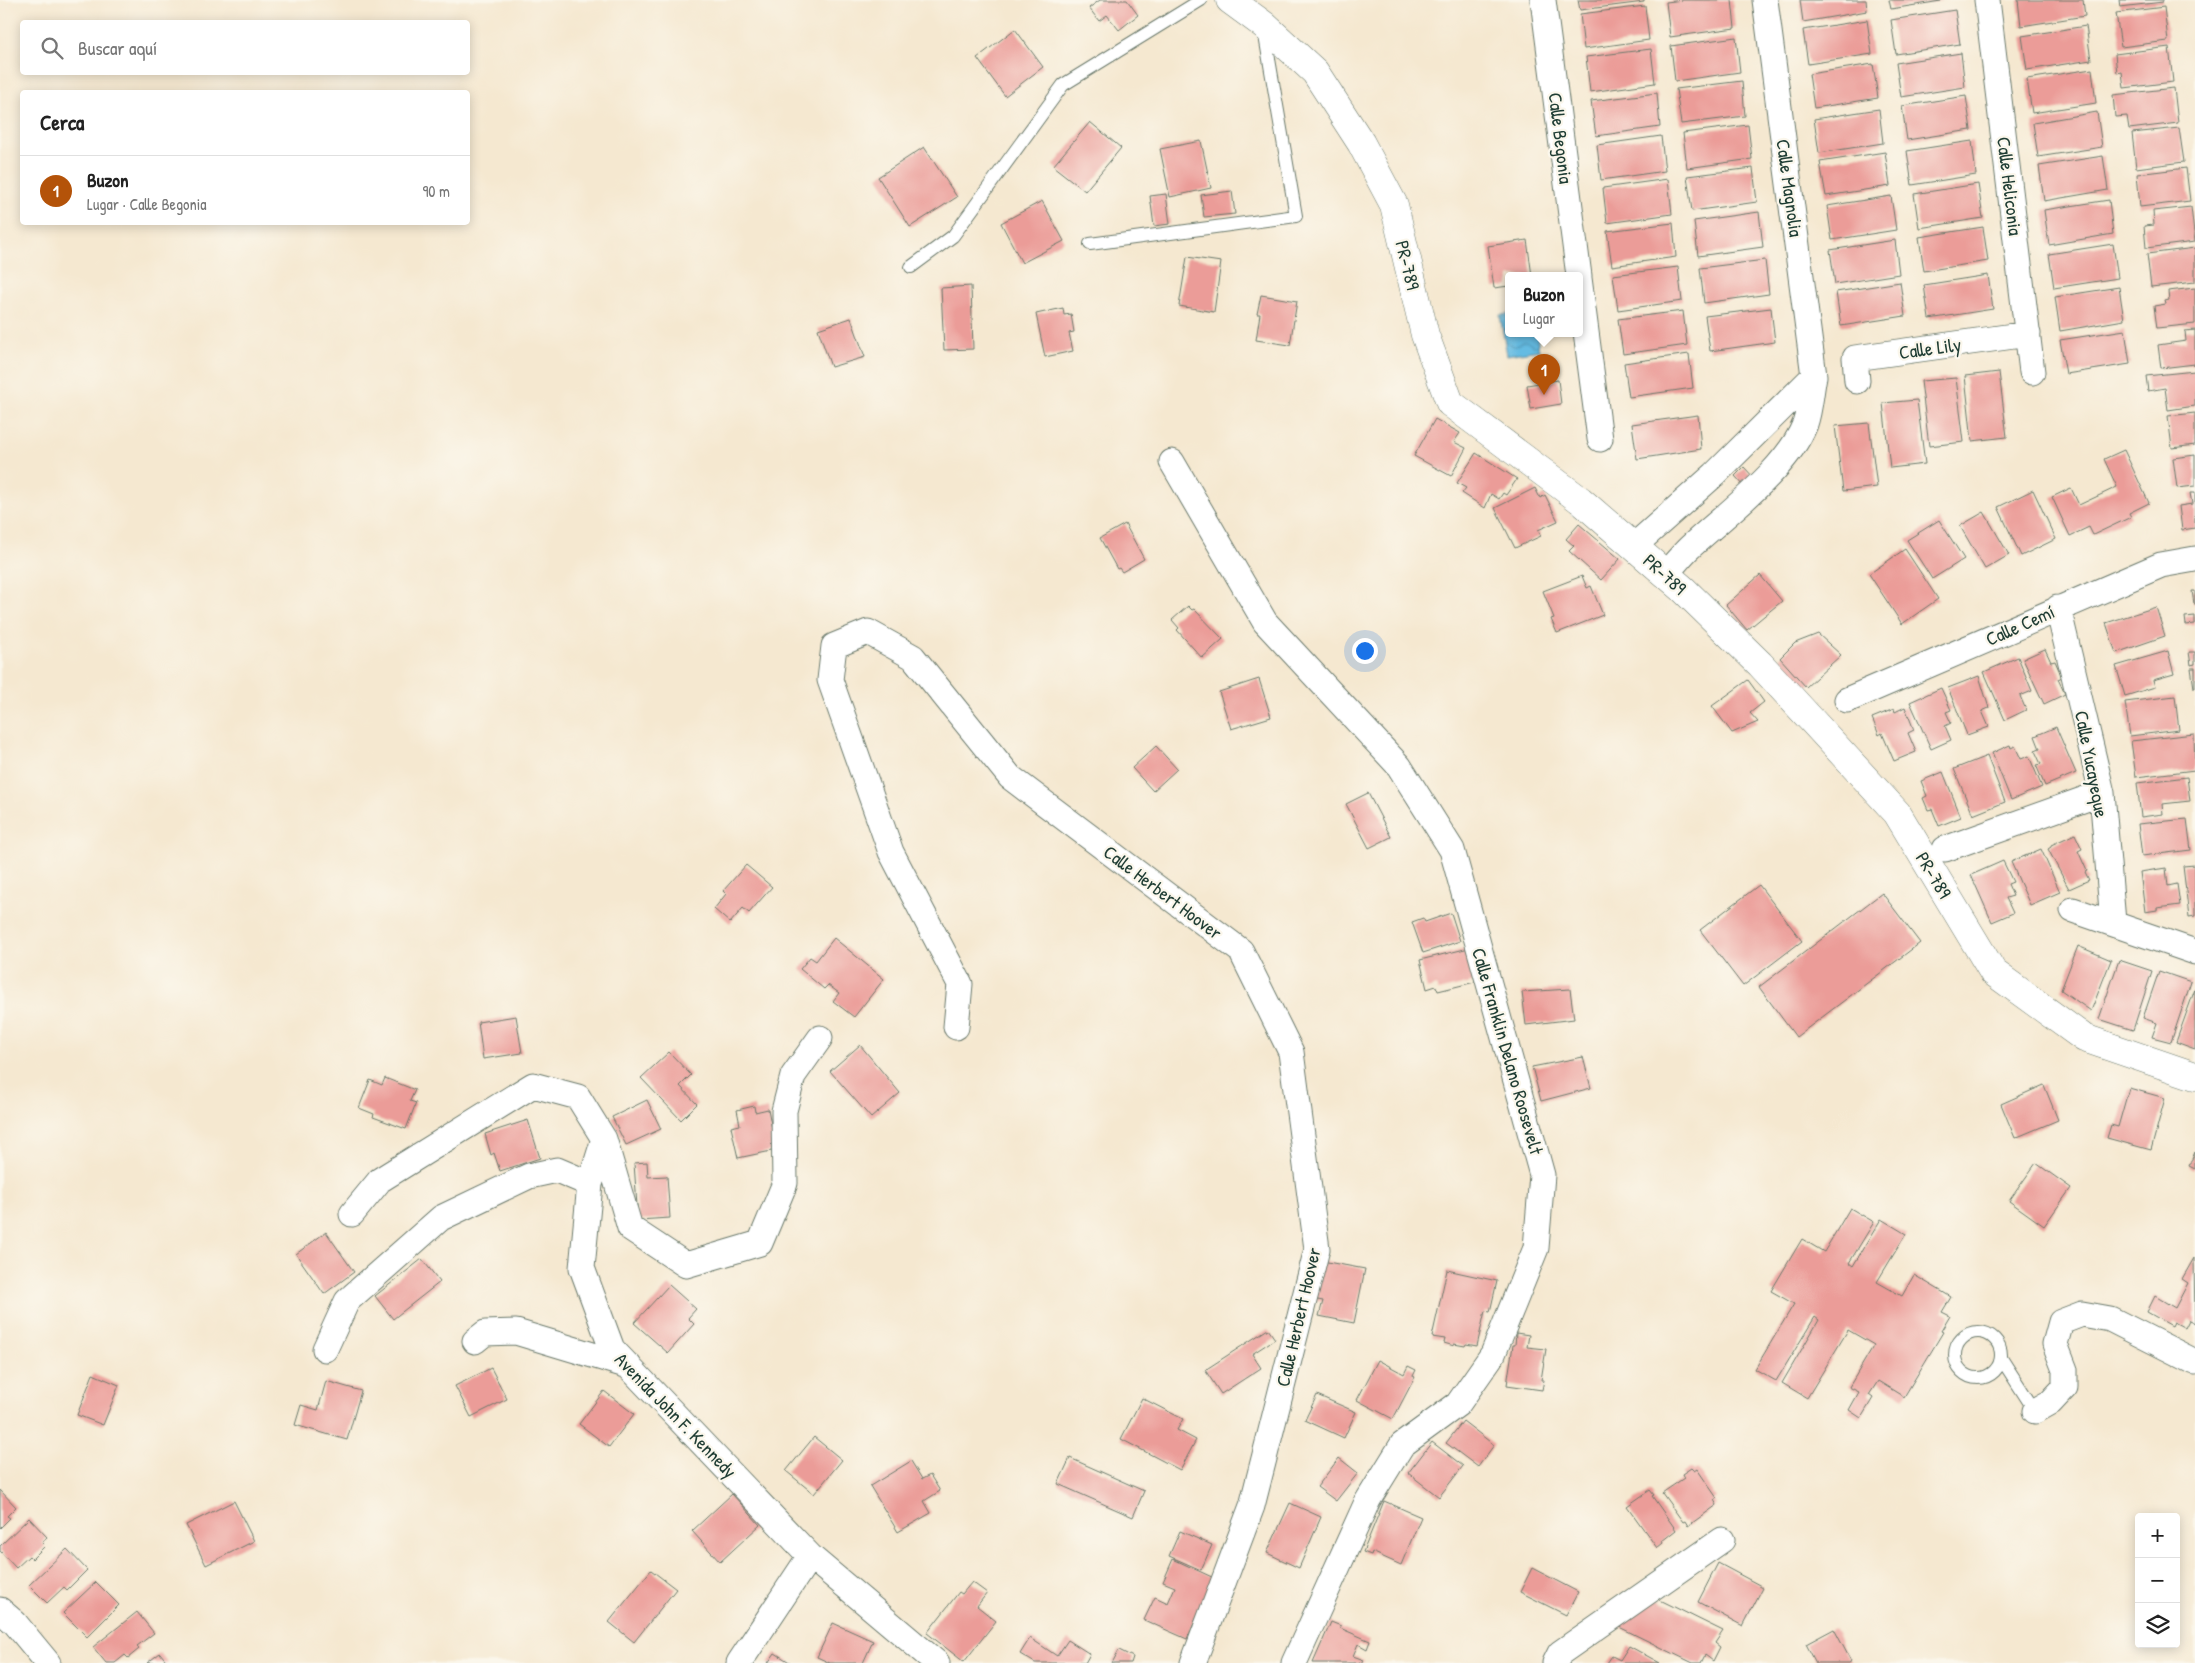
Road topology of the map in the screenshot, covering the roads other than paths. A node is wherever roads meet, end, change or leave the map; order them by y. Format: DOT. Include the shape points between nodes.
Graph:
graph roads {
  1 [pos="1201,0"];
  2 [pos="1230,0"];
  3 [pos="1543,0"];
  4 [pos="1765,0"];
  5 [pos="1987,0"];
  6 [pos="1264,25"];
  7 [pos="1090,244"];
  8 [pos="911,267"];
  9 [pos="1578,272"];
  10 [pos="1583,308"];
  11 [pos="2028,334"];
  12 [pos="2032,372"];
  13 [pos="1814,376"];
  14 [pos="1857,381"];
  15 [pos="1600,439"];
  16 [pos="1172,462"];
  17 [pos="1634,546"];
  18 [pos="2195,559"];
  19 [pos="1665,574"];
  20 [pos="2058,608"];
  21 [pos="1847,700"];
  22 [pos="2102,793"];
  23 [pos="1946,849"];
  24 [pos="2073,910"];
  25 [pos="2113,922"];
  26 [pos="2195,952"];
  27 [pos="956,1027"];
  28 [pos="820,1038"];
  29 [pos="2195,1076"];
  30 [pos="604,1139"];
  31 [pos="590,1184"];
  32 [pos="352,1214"];
  33 [pos="475,1341"];
  34 [pos="325,1349"];
  35 [pos="2001,1358"];
  36 [pos="2195,1362"];
  37 [pos="629,1366"];
  38 [pos="2035,1411"];
  39 [pos="1722,1540"];
  40 [pos="810,1556"];
  41 [pos="0,1610"];
  42 [pos="48,1663"];
  43 [pos="739,1663"];
  44 [pos="937,1663"];
  45 [pos="1193,1663"];
  46 [pos="1294,1663"];
  47 [pos="1555,1663"];
  1 -- 8 [label="lane" via="1063,85 953,236"];
  2 -- 6 [label="street, PR-789 / PR-789"];
  3 -- 9 [label="street, Calle Begonia"];
  4 -- 13 [label="street, Calle Magnolia"];
  5 -- 11 [label="street, Calle Heliconia"];
  6 -- 7 [label="lane" via="1296,216"];
  6 -- 17 [label="street, PR-789 / PR-789" via="1315,72 1361,143 1394,205 1425,335 1450,403 1580,500"];
  10 -- 15 [label="street, Calle Begonia"];
  11 -- 12 [label="street, Calle Heliconia"];
  11 -- 14 [label="street, Calle Lily" via="1856,358"];
  13 -- 17 [label="street" via="1715,474"];
  13 -- 19 [label="street, Calle Magnolia" via="1805,424 1789,451 1746,498"];
  16 -- 46 [label="street, Calle Franklin Delano Roosevelt" via="1265,622 1399,766 1452,850 1542,1175 1536,1248 1493,1354 1458,1404 1402,1445 1368,1500"];
  17 -- 19 [label="street, PR-789 / PR-789"];
  18 -- 20 [label="street, Calle Cemí" via="2161,565"];
  19 -- 29 [label="street, PR-789 / PR-789" via="1760,664 1897,813 1993,972 2084,1038"];
  20 -- 21 [label="street, Calle Cemí"];
  20 -- 22 [label="street, Calle Yucayeque"];
  22 -- 23 [label="street"];
  22 -- 25 [label="street, Calle Yucayeque"];
  24 -- 25 [label="street"];
  25 -- 26 [label="street"];
  27 -- 45 [label="street, Calle Herbert Hoover" via="960,984 891,852 830,680 834,646 868,632 913,657 1010,777 1241,951 1291,1052 1317,1249 1252,1506"];
  28 -- 30 [label="street" via="793,1076 784,1111 785,1183 760,1243 686,1265 630,1228"];
  30 -- 31 [label="street, Avenida John F. Kennedy"];
  30 -- 32 [label="street" via="578,1097 533,1085 380,1180"];
  31 -- 34 [label="street" via="557,1170 529,1176 441,1218 347,1301"];
  31 -- 37 [label="street, Avenida John F. Kennedy" via="582,1268 612,1349"];
  33 -- 37 [label="street" via="485,1333 516,1332"];
  35 -- 38 [label="lane"];
  36 -- 38 [label="street" via="2110,1319 2082,1314 2061,1322 2055,1344 2065,1370 2065,1387 2051,1402"];
  37 -- 40 [label="street, Avenida John F. Kennedy"];
  39 -- 47 [label="street" via="1560,1653"];
  40 -- 43 [label="street"];
  40 -- 44 [label="street, Avenida John F. Kennedy"];
  41 -- 42 [label="street"];
}
